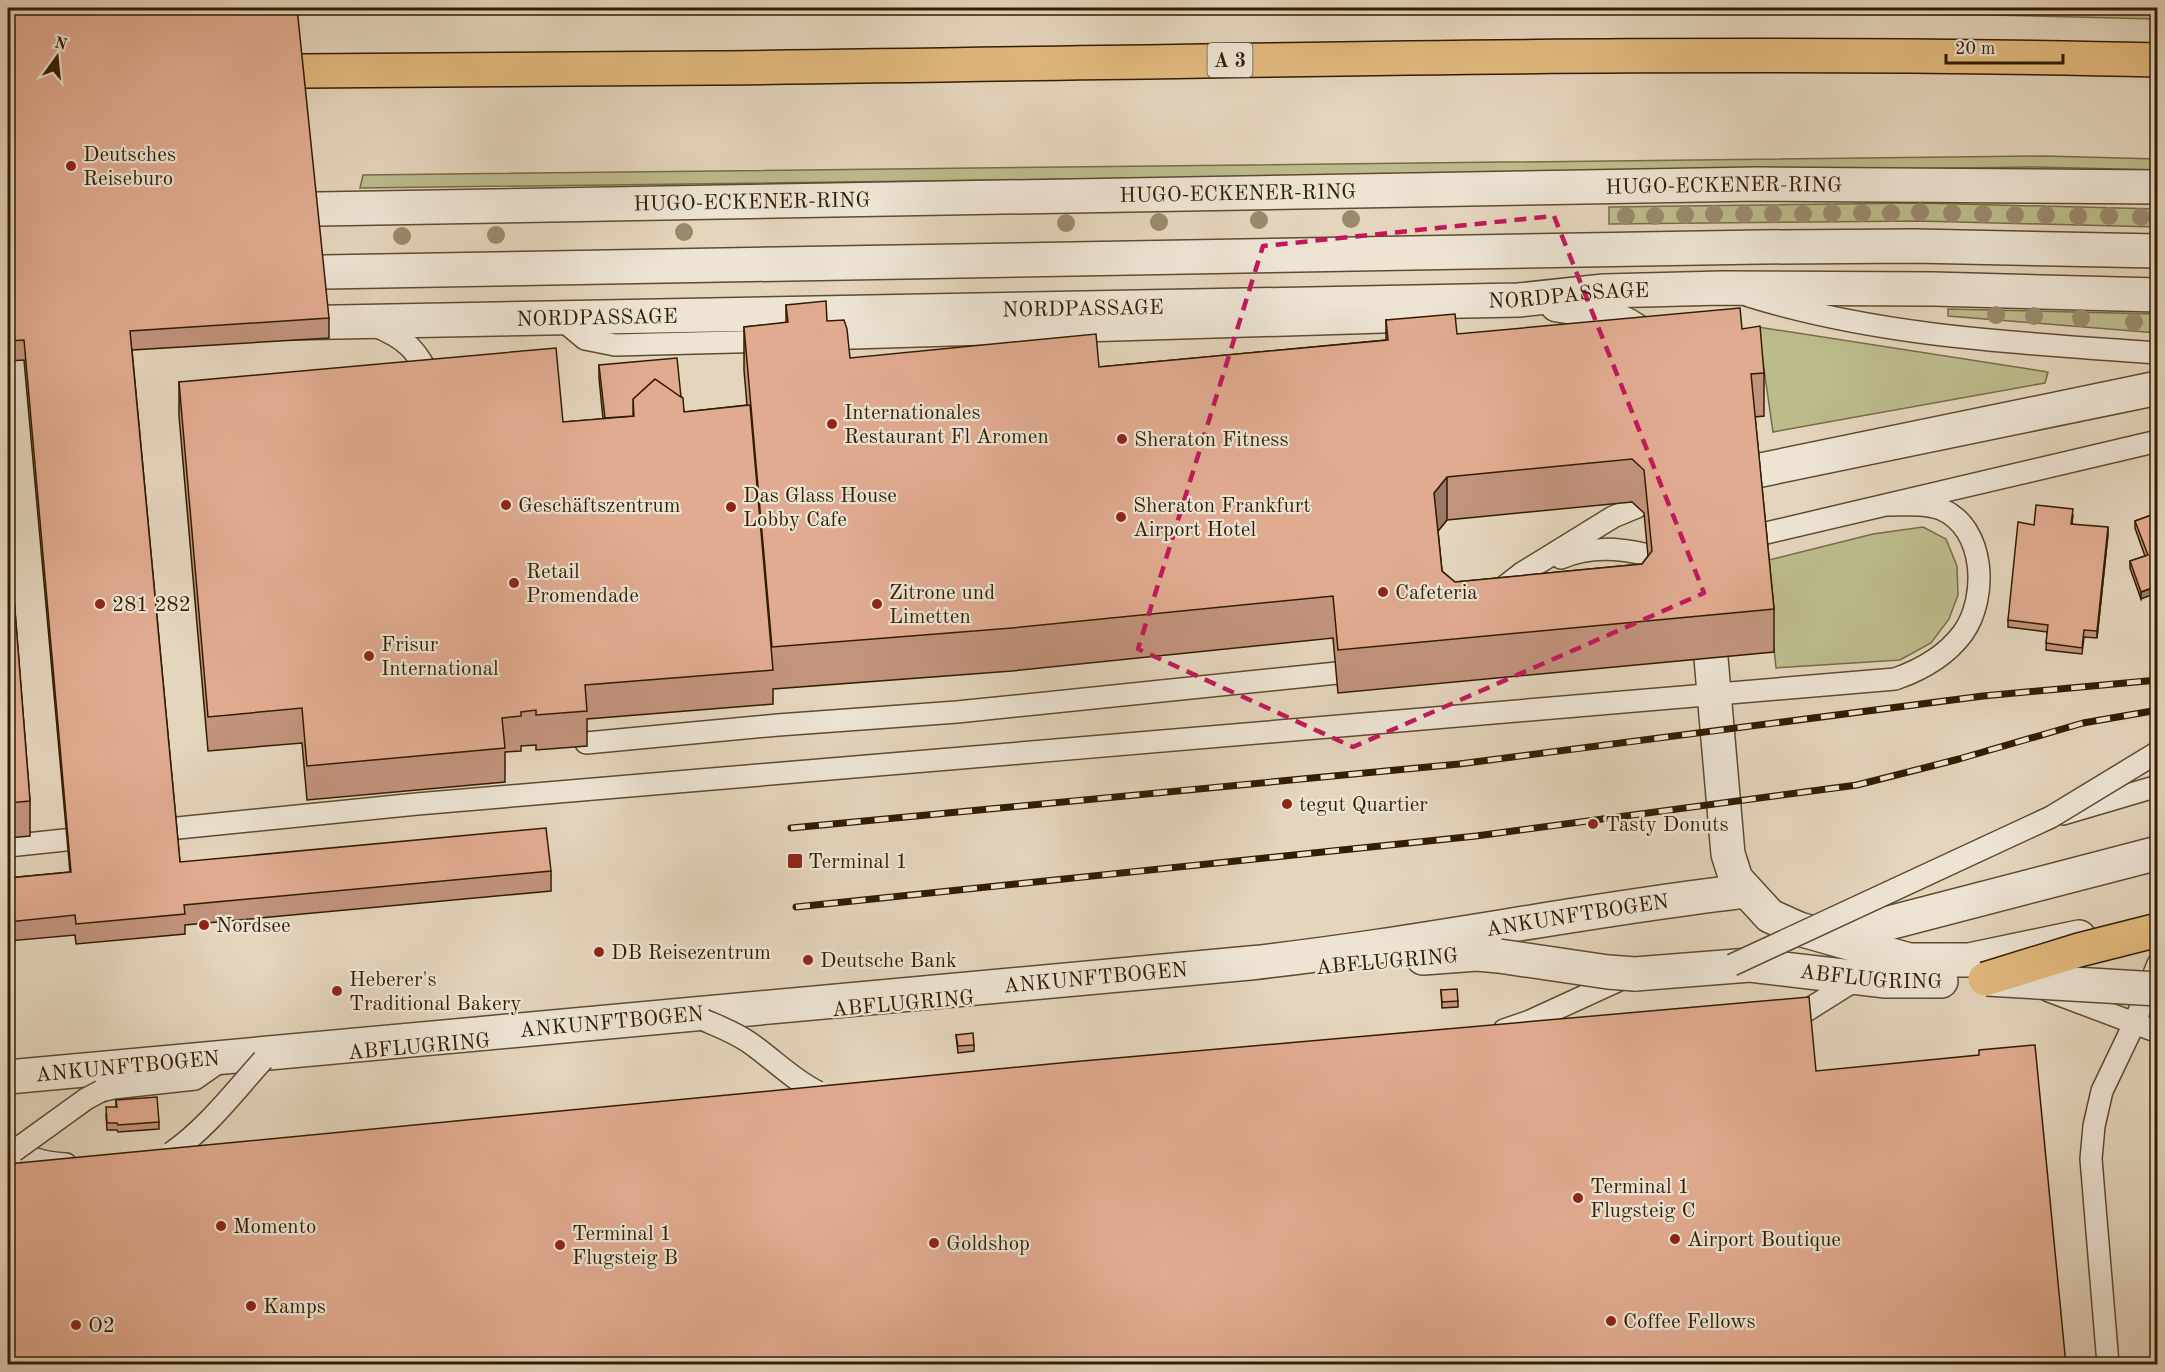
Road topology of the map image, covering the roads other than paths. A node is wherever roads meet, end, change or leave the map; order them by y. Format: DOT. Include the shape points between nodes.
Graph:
graph roads {
  1 [pos="2157,60"];
  2 [pos="302,71"];
  3 [pos="2157,187"];
  4 [pos="318,209"];
  5 [pos="2157,251"];
  6 [pos="324,272"];
  7 [pos="1722,288"];
  8 [pos="2157,295"];
  9 [pos="1519,300"];
  10 [pos="561,319"];
  11 [pos="367,322"];
  12 [pos="251,324"];
  13 [pos="1436,328"];
  14 [pos="2157,355"];
  15 [pos="1663,358"];
  16 [pos="433,382"];
  17 [pos="2157,388"];
  18 [pos="2157,441"];
  19 [pos="1756,471"];
  20 [pos="1890,505"];
  21 [pos="1637,507"];
  22 [pos="1762,534"];
  23 [pos="1648,555"];
  24 [pos="1522,573"];
  25 [pos="1481,584"];
  26 [pos="1480,606"];
  27 [pos="1711,658"];
  28 [pos="1337,673"];
  29 [pos="1715,695"];
  30 [pos="586,742"];
  31 [pos="2157,752"];
  32 [pos="2157,786"];
  33 [pos="2051,817"];
  34 [pos="132,833"];
  35 [pos="108,835"];
  36 [pos="8,846"];
  37 [pos="2157,853"];
  38 [pos="1745,891"];
  39 [pos="2157,921"];
  40 [pos="2157,930"];
  41 [pos="1831,938"];
  42 [pos="2157,963"];
  43 [pos="1732,964"];
  44 [pos="1977,970"];
  45 [pos="1635,974"];
  46 [pos="1860,977"];
  47 [pos="2157,989"];
  48 [pos="704,1020"];
  49 [pos="2134,1024"];
  50 [pos="1766,1030"];
  51 [pos="2157,1032"];
  52 [pos="1482,1034"];
  53 [pos="263,1060"];
  54 [pos="215,1065"];
  55 [pos="8,1077"];
  56 [pos="8,1085"];
  57 [pos="842,1091"];
  58 [pos="818,1092"];
  59 [pos="786,1095"];
  60 [pos="206,1149"];
  61 [pos="10,1150"];
  62 [pos="171,1153"];
  63 [pos="148,1156"];
  64 [pos="89,1163"];
  65 [pos="2108,1365"];
  1 -- 2 [label="highway, A 3" via="1497,56"];
  3 -- 4 [label="street, HUGO-ECKENER-RING" via="1758,184"];
  5 -- 6 [label="street" via="1772,247"];
  7 -- 8 [label="street, NORDPASSAGE"];
  7 -- 9 [label="street, NORDPASSAGE" via="1604,291"];
  7 -- 14 [label="lane" via="1795,310 1933,335"];
  9 -- 10 [label="street, NORDPASSAGE"];
  9 -- 15 [label="street" via="1599,313 1628,325"];
  10 -- 11 [label="street, NORDPASSAGE"];
  10 -- 13 [label="lane" via="585,339 615,345 1430,320"];
  11 -- 12 [label="street, NORDPASSAGE"];
  11 -- 16 [label="lane" via="394,333 416,351"];
  17 -- 19 [label="street"];
  18 -- 20 [label="lane"];
  20 -- 22 [label="lane"];
  20 -- 29 [label="lane" via="1939,508 1954,516 1966,529 1977,555 1975,608 1963,633 1942,656 1915,673 1895,679"];
  21 -- 24 [label="lane"];
  23 -- 24 [label="lane" via="1597,549 1570,554"];
  24 -- 25 [label="lane"];
  24 -- 26 [label="lane"];
  27 -- 29 [label="street"];
  28 -- 30 [label="lane" via="968,711"];
  29 -- 34 [label="lane" via="417,804"];
  29 -- 38 [label="street" via="1728,854 1736,879"];
  31 -- 33 [label="lane, bridge"];
  32 -- 33 [label="lane, bridge"];
  33 -- 43 [label="lane, bridge"];
  35 -- 36 [label="lane"];
  37 -- 41 [label="street"];
  38 -- 41 [label="street" via="1770,916"];
  38 -- 55 [label="street, ANKUNFTBOGEN" via="1658,901 1310,957"];
  39 -- 44 [label="street, ABFLUGRING"];
  40 -- 44 [label="highway, bridge"];
  41 -- 44 [label="street, ABFLUGRING" via="1909,960"];
  42 -- 49 [label="lane"];
  43 -- 45 [label="street, ABFLUGRING"];
  43 -- 46 [label="street, ABFLUGRING"];
  44 -- 46 [label="street, ABFLUGRING" via="1917,982"];
  44 -- 47 [label="street, ABFLUGRING, bridge"];
  44 -- 49 [label="lane"];
  45 -- 48 [label="street, ABFLUGRING, bridge" via="1477,954"];
  45 -- 52 [label="lane" via="1530,1021"];
  46 -- 50 [label="lane" via="1806,1011"];
  48 -- 53 [label="street, ABFLUGRING"];
  48 -- 58 [label="lane, bridge" via="748,1042 803,1085"];
  49 -- 51 [label="lane"];
  49 -- 65 [label="lane" via="2102,1091 2091,1159"];
  53 -- 54 [label="street, ABFLUGRING"];
  53 -- 62 [label="lane, bridge" via="203,1127"];
  54 -- 56 [label="street, ABFLUGRING"];
  54 -- 61 [label="lane, bridge" via="195,1079 101,1091"];
  57 -- 58 [label="lane"];
  58 -- 59 [label="lane"];
  60 -- 62 [label="lane"];
  61 -- 64 [label="lane" via="39,1161"];
  62 -- 63 [label="lane"];
}
